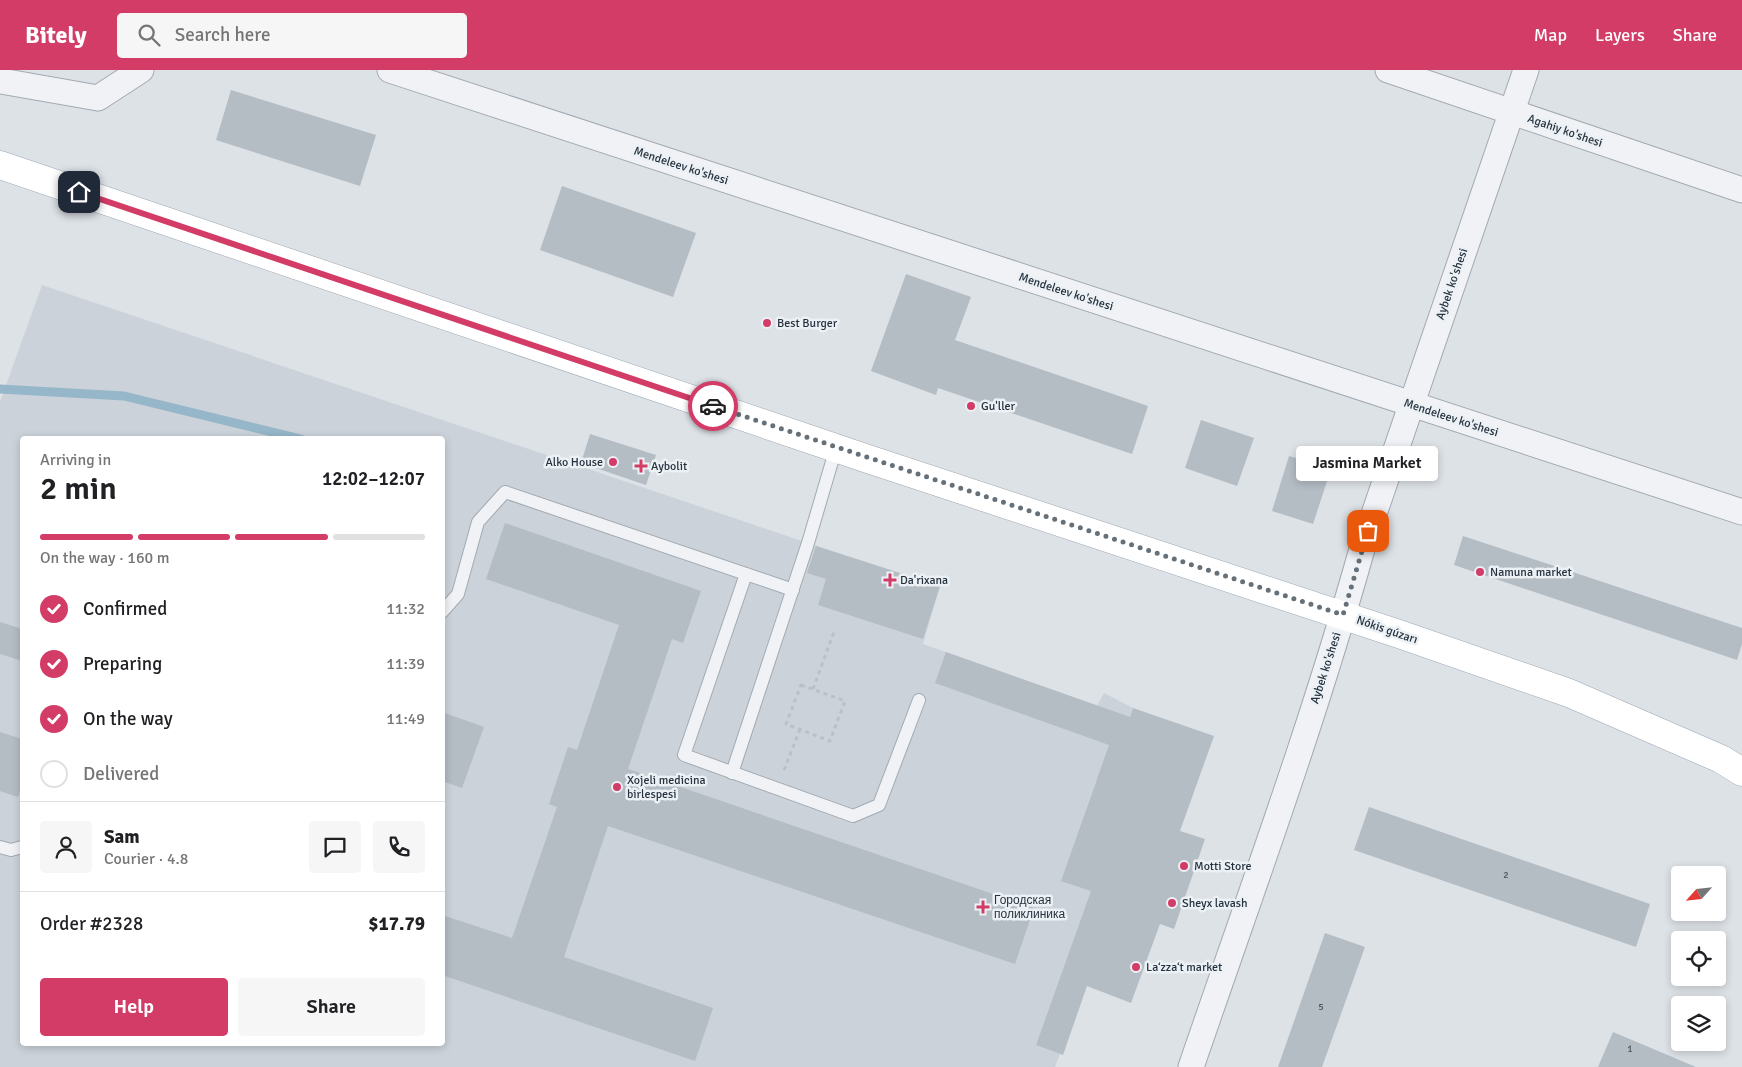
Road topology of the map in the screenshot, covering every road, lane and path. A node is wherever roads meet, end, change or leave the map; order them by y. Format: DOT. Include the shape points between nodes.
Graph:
graph roads {
  1 [pos="141,70"];
  2 [pos="390,70"];
  3 [pos="1388,70"];
  4 [pos="1526,70"];
  5 [pos="2,79"];
  6 [pos="1511,113"];
  7 [pos="0,165"];
  8 [pos="1742,190"];
  9 [pos="1410,405"];
  10 [pos="836,448"];
  11 [pos="1742,512"];
  12 [pos="746,574"];
  13 [pos="793,590"];
  14 [pos="445,609"];
  15 [pos="1343,615"];
  16 [pos="835,629"];
  17 [pos="813,689"];
  18 [pos="919,700"];
  19 [pos="800,729"];
  20 [pos="1742,772"];
  21 [pos="732,773"];
  22 [pos="777,789"];
  23 [pos="0,846"];
  24 [pos="20,848"];
  25 [pos="1191,1067"];
  1 -- 5 [label="street" via="98,98"];
  2 -- 9 [label="street, Mendeleev ko'shesi"];
  3 -- 6 [label="street, Agahiy ko'shesi"];
  4 -- 6 [label="street, Aybek ko'shesi"];
  6 -- 8 [label="street, Agahiy ko'shesi"];
  6 -- 9 [label="street, Aybek ko'shesi"];
  7 -- 10 [label="main road, Nókis gúzarı"];
  9 -- 11 [label="street, Mendeleev ko'shesi"];
  9 -- 15 [label="street, Aybek ko'shesi"];
  10 -- 13 [label="lane"];
  10 -- 15 [label="main road, Nókis gúzarı"];
  12 -- 13 [label="lane"];
  12 -- 14 [label="lane" via="505,492 478,522 458,594"];
  12 -- 21 [label="lane" via="684,755"];
  13 -- 21 [label="lane"];
  15 -- 20 [label="main road, Nókis gúzarı" via="1569,693 1721,759"];
  15 -- 25 [label="street, Aybek ko'shesi"];
  16 -- 17 [label="path"];
  17 -- 19 [label="path" via="801,685 786,724"];
  17 -- 19 [label="path" via="845,701 830,740"];
  18 -- 22 [label="lane" via="879,805 853,816"];
  19 -- 22 [label="path"];
  21 -- 22 [label="lane"];
  23 -- 24 [label="lane" via="11,850"];
}
